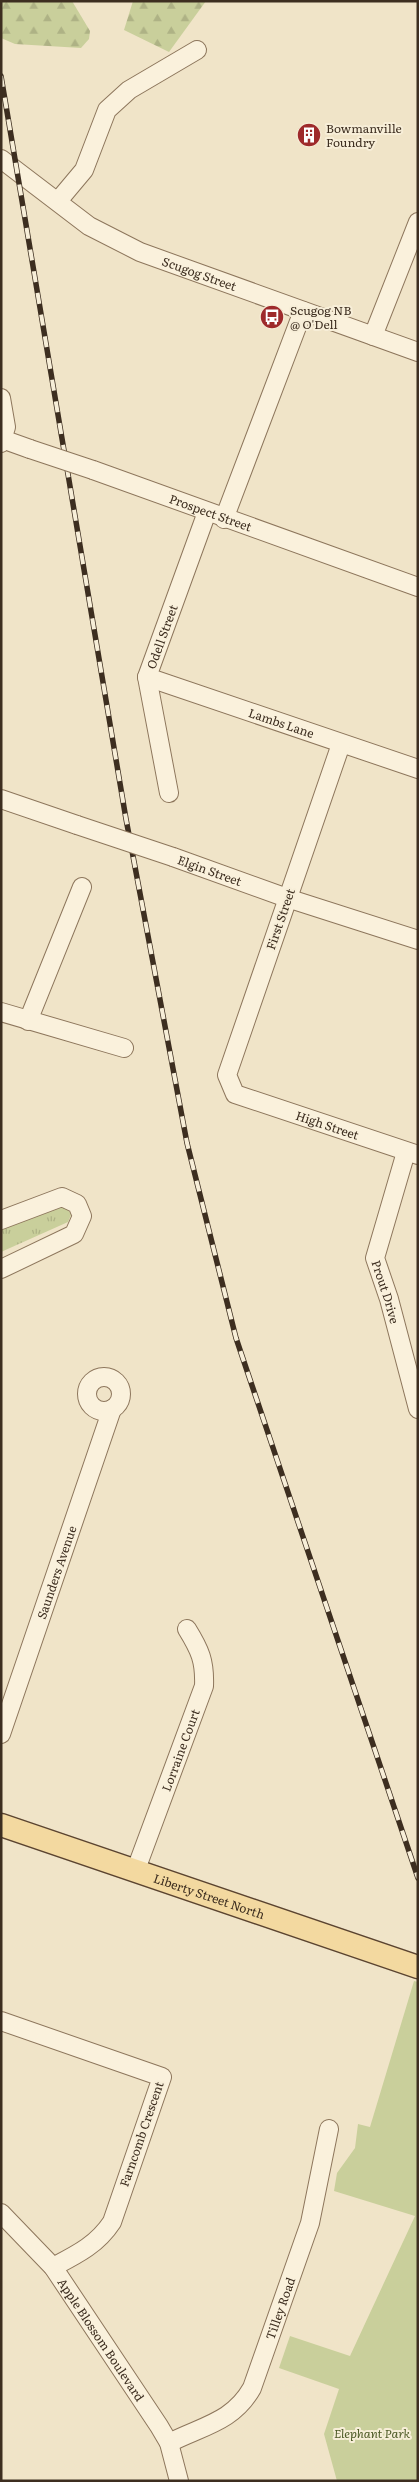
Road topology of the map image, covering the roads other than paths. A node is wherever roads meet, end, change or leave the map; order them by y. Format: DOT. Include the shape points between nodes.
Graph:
graph roads {
  1 [pos="197,50"];
  2 [pos="1,159"];
  3 [pos="58,201"];
  4 [pos="418,222"];
  5 [pos="303,311"];
  6 [pos="373,336"];
  7 [pos="418,352"];
  8 [pos="1,398"];
  9 [pos="2,441"];
  10 [pos="207,512"];
  11 [pos="224,519"];
  12 [pos="418,587"];
  13 [pos="147,677"];
  14 [pos="342,744"];
  15 [pos="418,769"];
  16 [pos="169,793"];
  17 [pos="1,799"];
  18 [pos="82,887"];
  19 [pos="287,898"];
  20 [pos="418,940"];
  21 [pos="1,1012"];
  22 [pos="28,1021"];
  23 [pos="124,1048"];
  24 [pos="235,1094"];
  25 [pos="412,1153"];
  26 [pos="1,1220"];
  27 [pos="1,1269"];
  28 [pos="417,1406"];
  29 [pos="112,1409"];
  30 [pos="187,1629"];
  31 [pos="1,1734"];
  32 [pos="1,1825"];
  33 [pos="136,1872"];
  34 [pos="418,1967"];
  35 [pos="1,2021"];
  36 [pos="329,2129"];
  37 [pos="1,2212"];
  38 [pos="52,2267"];
  39 [pos="169,2443"];
  40 [pos="179,2481"];
  1 -- 3 [label="street" via="130,90 107,110 84,170"];
  2 -- 3 [label="street, Scugog Street"];
  3 -- 5 [label="street, Scugog Street" via="90,226 140,252"];
  4 -- 6 [label="street"];
  5 -- 6 [label="street, Scugog Street"];
  5 -- 11 [label="street"];
  6 -- 7 [label="street, Scugog Street"];
  8 -- 9 [label="street" via="6,427"];
  9 -- 10 [label="street, Prospect Street, bridge"];
  10 -- 11 [label="street, Prospect Street"];
  10 -- 13 [label="street, Odell Street"];
  11 -- 12 [label="street, Prospect Street"];
  13 -- 14 [label="street, Lambs Lane"];
  13 -- 16 [label="street, Odell Street"];
  14 -- 15 [label="street, Lambs Lane"];
  14 -- 19 [label="street, First Street"];
  17 -- 19 [label="street, Elgin Street, bridge"];
  18 -- 22 [label="street"];
  19 -- 20 [label="street, Elgin Street"];
  19 -- 24 [label="street, First Street" via="227,1075"];
  21 -- 22 [label="street"];
  22 -- 23 [label="street"];
  24 -- 25 [label="street, High Street"];
  25 -- 28 [label="street, Prout Drive" via="375,1258"];
  26 -- 27 [label="street" via="62,1197 77,1204 82,1216 74,1234"];
  29 -- 31 [label="street, Saunders Avenue"];
  30 -- 33 [label="street, Lorraine Court" via="202,1658 204,1686"];
  32 -- 33 [label="main road, Liberty Street North"];
  33 -- 34 [label="main road, Liberty Street North"];
  35 -- 38 [label="street, Farncomb Crescent" via="162,2077 112,2222 94,2244"];
  36 -- 39 [label="street, Tilley Road" via="310,2223 252,2388 245,2400 223,2419"];
  37 -- 38 [label="street, Apple Blossom Boulevard"];
  38 -- 39 [label="street, Apple Blossom Boulevard"];
  39 -- 40 [label="street, Apple Blossom Boulevard"];
}
